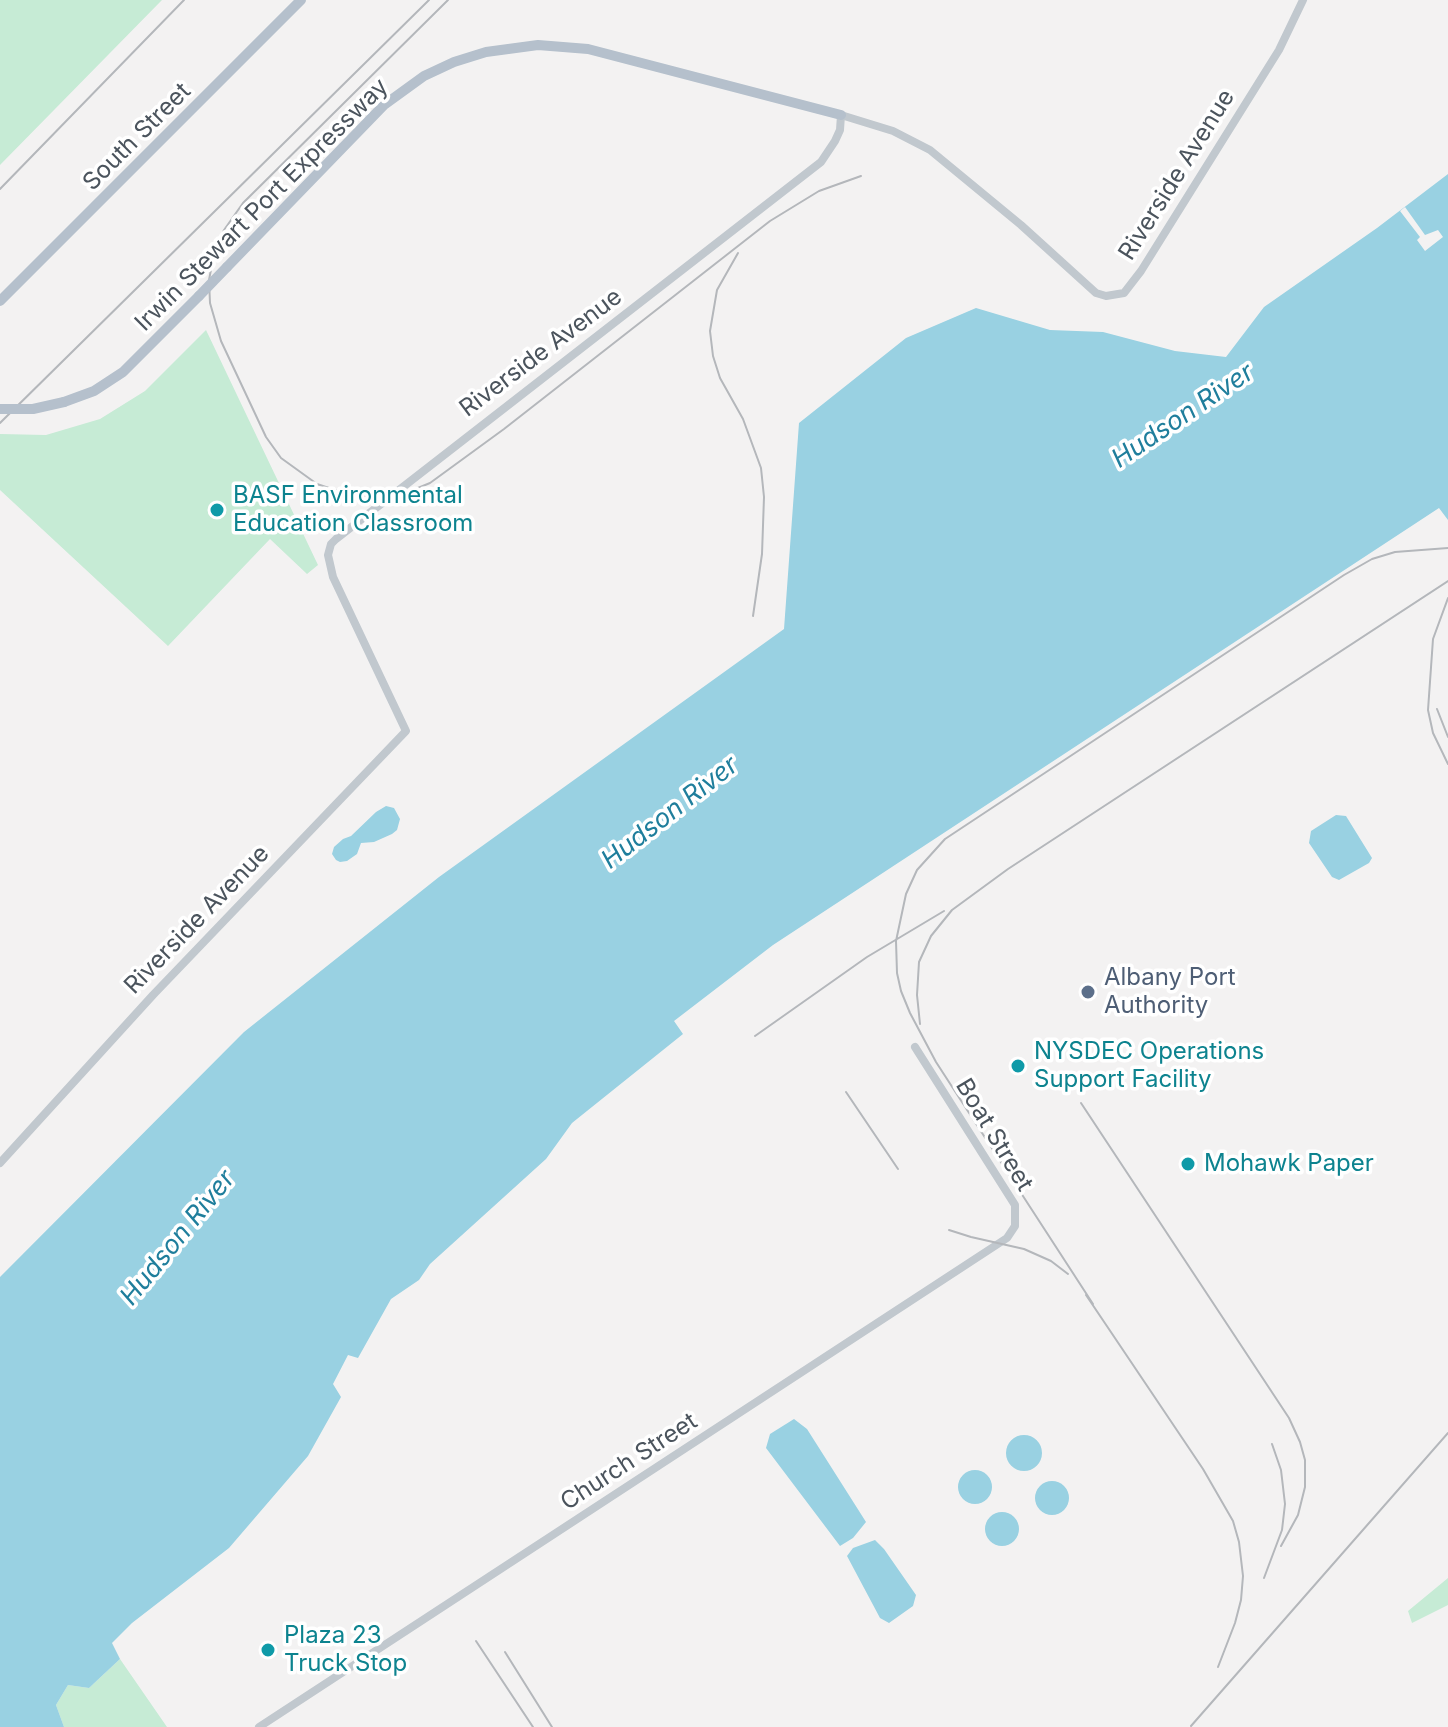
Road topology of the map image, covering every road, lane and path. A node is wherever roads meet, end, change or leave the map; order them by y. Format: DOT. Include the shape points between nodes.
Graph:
graph roads {
  1 [pos="301,0"];
  2 [pos="1303,0"];
  3 [pos="841,115"];
  4 [pos="0,301"];
  5 [pos="0,409"];
  6 [pos="916,1048"];
  7 [pos="0,1163"];
  8 [pos="1015,1226"];
  9 [pos="259,1727"];
  1 -- 4 [label="main road, South Street"];
  2 -- 3 [label="street, Riverside Avenue" via="1279,50 1141,271 1115,296 1096,293 930,150 893,131"];
  3 -- 5 [label="main road, Irwin Stewart Port Expressway, bridge" via="588,49 538,45 454,62 384,105 123,372 64,402"];
  3 -- 7 [label="street, Riverside Avenue" via="840,130 821,162 331,544 328,563 333,577 406,731"];
  6 -- 8 [label="street, Boat Street" via="1015,1205"];
  8 -- 9 [label="street, Church Street" via="986,1254"];
}
